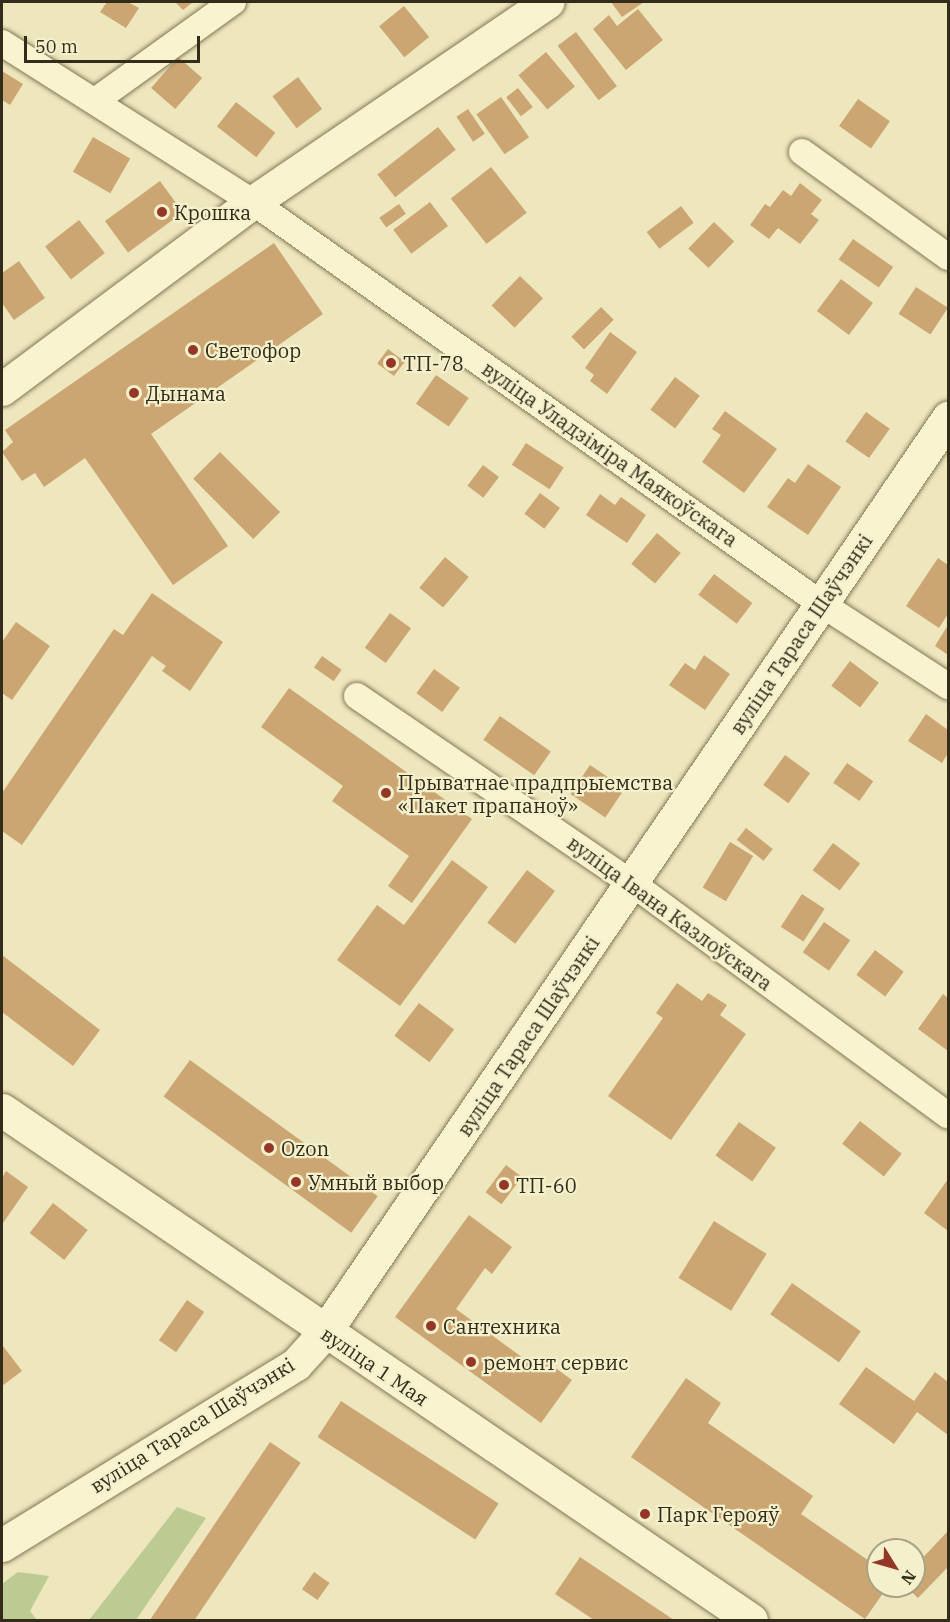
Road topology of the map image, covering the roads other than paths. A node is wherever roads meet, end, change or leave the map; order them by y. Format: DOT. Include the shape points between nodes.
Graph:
graph roads {
  1 [pos="233,2"];
  2 [pos="547,2"];
  3 [pos="2,43"];
  4 [pos="95,101"];
  5 [pos="802,152"];
  6 [pos="253,202"];
  7 [pos="948,257"];
  8 [pos="2,389"];
  9 [pos="948,418"];
  10 [pos="820,603"];
  11 [pos="948,686"];
  12 [pos="357,696"];
  13 [pos="633,884"];
  14 [pos="2,1110"];
  15 [pos="948,1115"];
  16 [pos="324,1333"];
  17 [pos="2,1545"];
  18 [pos="751,1620"];
  1 -- 4 [label="street"];
  2 -- 6 [label="street"];
  3 -- 4 [label="street, вуліца Уладзіміра Маякоўскага"];
  4 -- 6 [label="street, вуліца Уладзіміра Маякоўскага"];
  5 -- 7 [label="street"];
  6 -- 8 [label="street"];
  6 -- 10 [label="street, вуліца Уладзіміра Маякоўскага"];
  9 -- 10 [label="street, вуліца Тараса Шаўчэнкі"];
  10 -- 11 [label="street, вуліца Уладзіміра Маякоўскага"];
  10 -- 13 [label="street, вуліца Тараса Шаўчэнкі"];
  12 -- 13 [label="street, вуліца Івана Казлоўскага"];
  13 -- 15 [label="street, вуліца Івана Казлоўскага"];
  13 -- 16 [label="street, вуліца Тараса Шаўчэнкі"];
  14 -- 16 [label="street, вуліца 1 Мая"];
  16 -- 17 [label="street, вуліца Тараса Шаўчэнкі" via="296,1364"];
  16 -- 18 [label="street, вуліца 1 Мая"];
}
